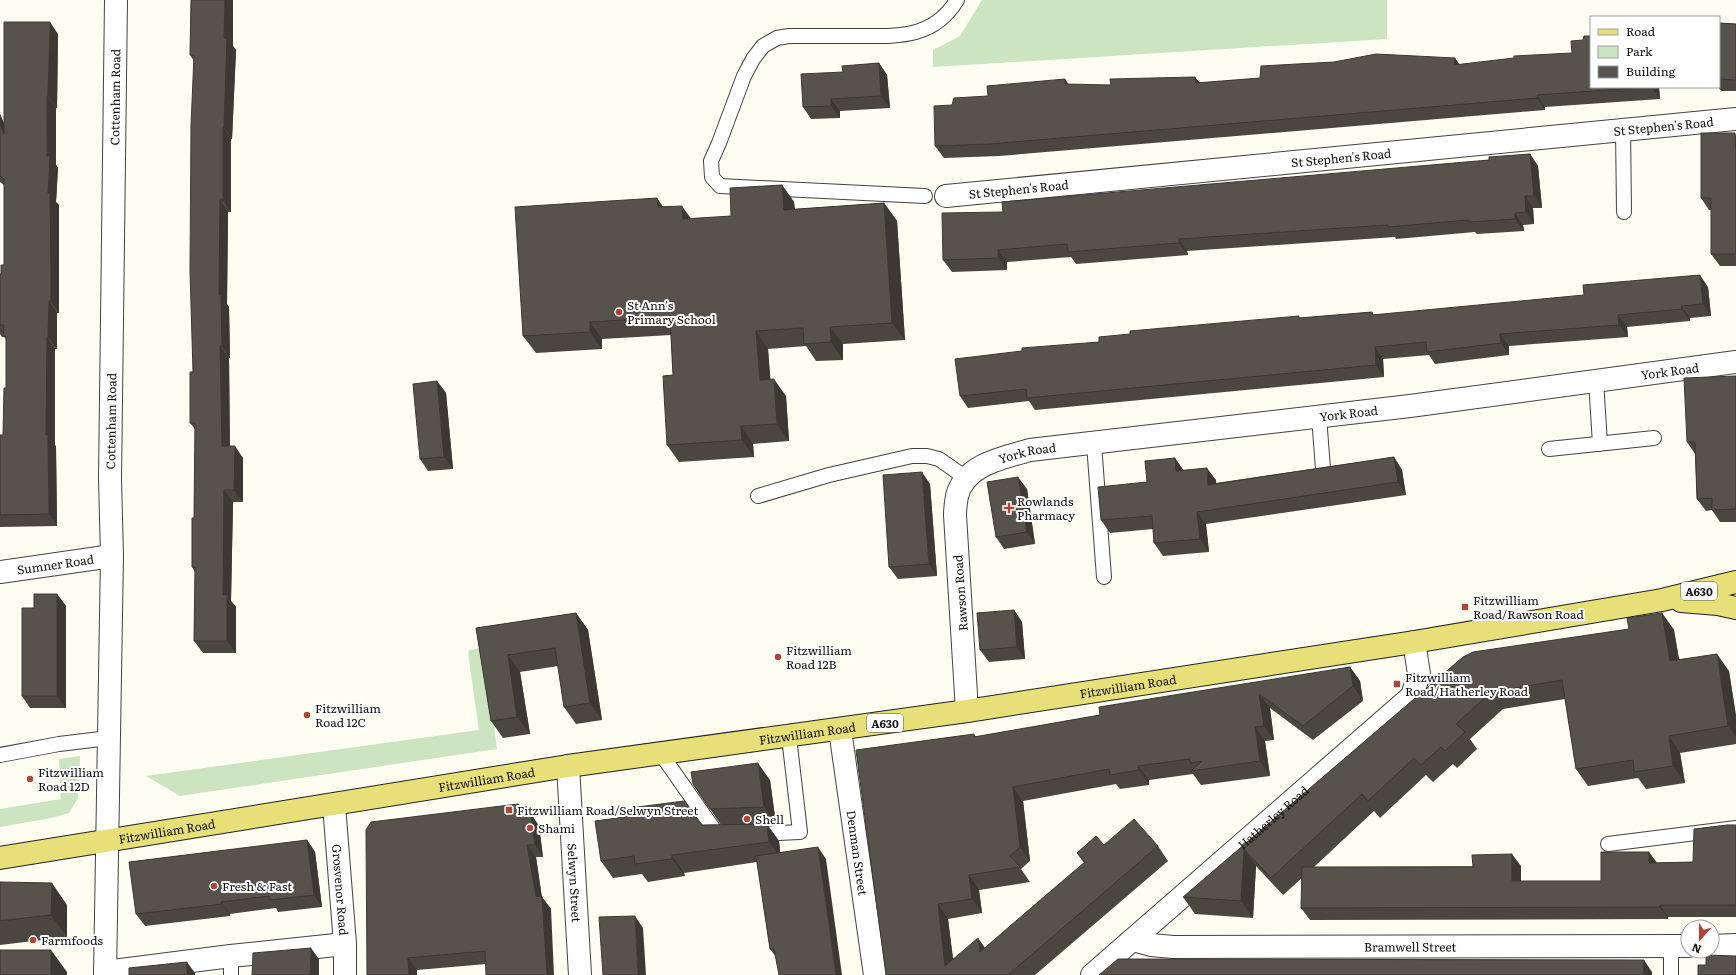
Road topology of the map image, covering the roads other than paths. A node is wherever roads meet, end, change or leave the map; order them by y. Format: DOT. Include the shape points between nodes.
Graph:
graph roads {
  1 [pos="116,0"];
  2 [pos="957,0"];
  3 [pos="1736,119"];
  4 [pos="1623,129"];
  5 [pos="935,196"];
  6 [pos="1624,212"];
  7 [pos="1736,362"];
  8 [pos="1596,380"];
  9 [pos="1319,416"];
  10 [pos="1654,438"];
  11 [pos="1094,444"];
  12 [pos="1600,444"];
  13 [pos="1549,449"];
  14 [pos="1338,466"];
  15 [pos="1323,468"];
  16 [pos="1307,471"];
  17 [pos="966,478"];
  18 [pos="758,496"];
  19 [pos="112,556"];
  20 [pos="0,572"];
  21 [pos="1104,577"];
  22 [pos="1736,582"];
  23 [pos="1662,600"];
  24 [pos="1736,608"];
  25 [pos="1414,642"];
  26 [pos="967,711"];
  27 [pos="840,730"];
  28 [pos="789,737"];
  29 [pos="109,738"];
  30 [pos="661,754"];
  31 [pos="0,755"];
  32 [pos="568,766"];
  33 [pos="334,805"];
  34 [pos="1736,828"];
  35 [pos="107,842"];
  36 [pos="1608,844"];
  37 [pos="0,858"];
  38 [pos="1133,940"];
  39 [pos="345,944"];
  40 [pos="1736,945"];
  41 [pos="1680,946"];
  42 [pos="1720,946"];
  43 [pos="231,965"];
  44 [pos="105,973"];
  45 [pos="346,975"];
  46 [pos="580,975"];
  47 [pos="875,975"];
  48 [pos="1092,975"];
  49 [pos="1670,975"];
  1 -- 19 [label="street, Cottenham Road" via="110,479"];
  2 -- 5 [label="lane" via="939,22 922,31 900,36 789,36 777,38 763,46 744,76 711,161 712,177 720,186"];
  3 -- 4 [label="street, St Stephen's Road"];
  4 -- 5 [label="street, St Stephen's Road"];
  4 -- 6 [label="lane"];
  7 -- 8 [label="street, York Road"];
  8 -- 9 [label="street, York Road"];
  8 -- 12 [label="lane"];
  9 -- 11 [label="street, York Road"];
  9 -- 15 [label="lane"];
  10 -- 12 [label="lane"];
  11 -- 17 [label="street, York Road" via="1030,450 988,462"];
  11 -- 21 [label="lane"];
  12 -- 13 [label="lane"];
  14 -- 15 [label="lane"];
  15 -- 16 [label="lane"];
  17 -- 18 [label="lane" via="939,459 912,456 829,475"];
  17 -- 26 [label="street, Rawson Road" via="957,495 954,515"];
  19 -- 20 [label="street, Sumner Road"];
  19 -- 29 [label="street, Cottenham Road"];
  22 -- 23 [label="main road, Fitzwilliam Road / A630"];
  23 -- 24 [label="main road, Fitzwilliam Road / A630" via="1718,604"];
  23 -- 25 [label="main road, Fitzwilliam Road / A630"];
  25 -- 26 [label="main road, Fitzwilliam Road / A630"];
  25 -- 38 [label="street, Hatherley Road" via="1419,674 1412,696"];
  26 -- 27 [label="main road, Fitzwilliam Road / A630"];
  27 -- 28 [label="main road, Fitzwilliam Road / A630"];
  27 -- 47 [label="street, Denman Street"];
  28 -- 30 [label="main road, Fitzwilliam Road / A630"];
  28 -- 30 [label="lane" via="800,832 718,835"];
  29 -- 31 [label="lane"];
  29 -- 35 [label="street, Cottenham Road"];
  30 -- 32 [label="main road, Fitzwilliam Road / A630"];
  32 -- 33 [label="main road, Fitzwilliam Road / A630"];
  32 -- 46 [label="street, Selwyn Street"];
  33 -- 35 [label="main road, Fitzwilliam Road / A630"];
  33 -- 39 [label="street, Grosvenor Road"];
  34 -- 36 [label="lane"];
  35 -- 37 [label="main road, Fitzwilliam Road / A630"];
  35 -- 44 [label="street, Cottenham Road"];
  38 -- 41 [label="street, Bramwell Street" via="1173,947"];
  38 -- 48 [label="street, Hatherley Road"];
  39 -- 43 [label="street"];
  39 -- 45 [label="street, Grosvenor Road"];
  40 -- 42 [label="street"];
  41 -- 49 [label="lane"];
  43 -- 44 [label="street"];
}
